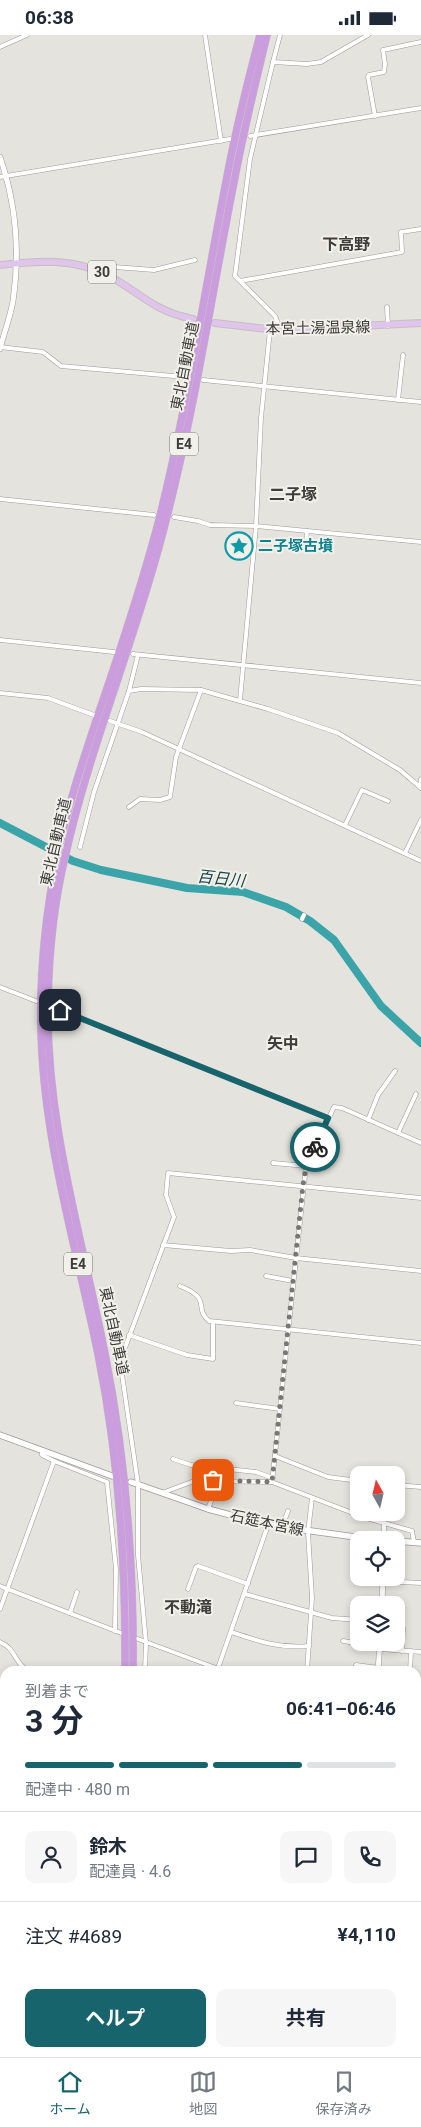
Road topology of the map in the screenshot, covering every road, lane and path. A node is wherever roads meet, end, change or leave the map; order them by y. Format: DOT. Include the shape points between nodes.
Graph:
graph roads {
  1 [pos="27,35"];
  2 [pos="205,35"];
  3 [pos="260,35"];
  4 [pos="267,35"];
  5 [pos="280,35"];
  6 [pos="368,35"];
  7 [pos="421,42"];
  8 [pos="0,47"];
  9 [pos="273,62"];
  10 [pos="421,108"];
  11 [pos="375,115"];
  12 [pos="252,136"];
  13 [pos="230,139"];
  14 [pos="221,141"];
  15 [pos="0,157"];
  16 [pos="7,176"];
  17 [pos="0,177"];
  18 [pos="421,229"];
  19 [pos="195,260"];
  20 [pos="16,263"];
  21 [pos="0,265"];
  22 [pos="96,269"];
  23 [pos="240,281"];
  24 [pos="387,307"];
  25 [pos="193,319"];
  26 [pos="215,323"];
  27 [pos="421,323"];
  28 [pos="388,326"];
  29 [pos="273,330"];
  30 [pos="0,348"];
  31 [pos="403,355"];
  32 [pos="184,377"];
  33 [pos="203,380"];
  34 [pos="266,386"];
  35 [pos="398,400"];
  36 [pos="421,402"];
  37 [pos="0,499"];
  38 [pos="154,515"];
  39 [pos="174,517"];
  40 [pos="256,526"];
  41 [pos="308,531"];
  42 [pos="421,542"];
  43 [pos="306,544"];
  44 [pos="0,640"];
  45 [pos="114,652"];
  46 [pos="245,666"];
  47 [pos="421,683"];
  48 [pos="128,691"];
  49 [pos="201,691"];
  50 [pos="0,693"];
  51 [pos="240,700"];
  52 [pos="94,715"];
  53 [pos="110,721"];
  54 [pos="117,723"];
  55 [pos="179,750"];
  56 [pos="421,779"];
  57 [pos="421,787"];
  58 [pos="388,801"];
  59 [pos="129,807"];
  60 [pos="421,820"];
  61 [pos="345,825"];
  62 [pos="64,843"];
  63 [pos="80,847"];
  64 [pos="405,853"];
  65 [pos="60,859"];
  66 [pos="421,861"];
  67 [pos="0,987"];
  68 [pos="36,1001"];
  69 [pos="54,1008"];
  70 [pos="395,1071"];
  71 [pos="416,1094"];
  72 [pos="328,1118"];
  73 [pos="368,1119"];
  74 [pos="398,1133"];
  75 [pos="421,1143"];
  76 [pos="273,1163"];
  77 [pos="306,1167"];
  78 [pos="303,1185"];
  79 [pos="421,1198"];
  80 [pos="163,1245"];
  81 [pos="296,1258"];
  82 [pos="421,1271"];
  83 [pos="266,1276"];
  84 [pos="293,1281"];
  85 [pos="180,1286"];
  86 [pos="213,1322"];
  87 [pos="288,1329"];
  88 [pos="129,1335"];
  89 [pos="421,1343"];
  90 [pos="236,1403"];
  91 [pos="280,1409"];
  92 [pos="0,1435"];
  93 [pos="42,1450"];
  94 [pos="276,1456"];
  95 [pos="173,1459"];
  96 [pos="54,1461"];
  97 [pos="112,1476"];
  98 [pos="219,1480"];
  99 [pos="272,1480"];
  100 [pos="350,1480"];
  101 [pos="131,1482"];
  102 [pos="138,1484"];
  103 [pos="405,1486"];
  104 [pos="421,1487"];
  105 [pos="160,1493"];
  106 [pos="312,1498"];
  107 [pos="208,1509"];
  108 [pos="288,1511"];
  109 [pos="384,1523"];
  110 [pos="268,1525"];
  111 [pos="282,1527"];
  112 [pos="384,1531"];
  113 [pos="308,1532"];
  114 [pos="350,1537"];
  115 [pos="405,1542"];
  116 [pos="414,1543"];
  117 [pos="421,1543"];
  118 [pos="405,1581"];
  119 [pos="421,1583"];
  120 [pos="248,1584"];
  121 [pos="0,1585"];
  122 [pos="8,1589"];
  123 [pos="188,1589"];
  124 [pos="77,1592"];
  125 [pos="245,1594"];
  126 [pos="51,1599"];
  127 [pos="48,1604"];
  128 [pos="0,1609"];
  129 [pos="310,1612"];
  130 [pos="70,1613"];
  131 [pos="350,1619"];
  132 [pos="115,1631"];
  133 [pos="121,1633"];
  134 [pos="231,1633"];
  135 [pos="138,1639"];
  136 [pos="343,1641"];
  137 [pos="350,1642"];
  138 [pos="0,1643"];
  139 [pos="146,1643"];
  140 [pos="310,1646"];
  141 [pos="380,1651"];
  142 [pos="405,1651"];
  143 [pos="411,1651"];
  144 [pos="421,1652"];
  145 [pos="356,1665"];
  146 [pos="20,1666"];
  147 [pos="125,1666"];
  148 [pos="133,1666"];
  149 [pos="145,1666"];
  150 [pos="206,1666"];
  151 [pos="219,1666"];
  152 [pos="308,1666"];
  153 [pos="362,1666"];
  154 [pos="379,1666"];
  155 [pos="410,1666"];
  1 -- 8 [label="street"];
  2 -- 14 [label="street"];
  3 -- 62 [label="highway, 東北自動車道 / E4" via="234,143 182,416 158,523 78,777"];
  4 -- 62 [label="highway, 東北自動車道 / E4" via="242,142 174,489 144,602"];
  5 -- 9 [label="street"];
  6 -- 9 [label="street" via="321,62"];
  7 -- 11 [label="street" via="383,50 384,72 368,77"];
  9 -- 12 [label="street"];
  10 -- 11 [label="street"];
  11 -- 12 [label="street"];
  12 -- 23 [label="street" via="235,276"];
  13 -- 14 [label="street"];
  14 -- 16 [label="street"];
  15 -- 16 [label="street"];
  16 -- 17 [label="street"];
  16 -- 20 [label="street" via="13,203"];
  18 -- 23 [label="street" via="401,232 402,252"];
  19 -- 22 [label="street" via="154,270 108,266"];
  20 -- 21 [label="main road, 30"];
  20 -- 22 [label="main road, 30" via="65,261"];
  20 -- 30 [label="street" via="13,301"];
  22 -- 25 [label="main road, 30" via="154,306"];
  23 -- 29 [label="street" via="275,316 277,321"];
  24 -- 28 [label="street"];
  26 -- 29 [label="main road, 本宮土湯温泉線"];
  27 -- 28 [label="main road, 本宮土湯温泉線"];
  28 -- 29 [label="main road, 本宮土湯温泉線"];
  29 -- 34 [label="street"];
  30 -- 32 [label="street" via="43,352 60,366"];
  31 -- 35 [label="street"];
  33 -- 34 [label="street"];
  34 -- 35 [label="street"];
  34 -- 40 [label="street" via="261,418"];
  35 -- 36 [label="street"];
  37 -- 38 [label="street"];
  39 -- 40 [label="street" via="210,525"];
  40 -- 41 [label="street"];
  40 -- 46 [label="street"];
  41 -- 42 [label="street"];
  41 -- 43 [label="street"];
  44 -- 45 [label="street"];
  46 -- 47 [label="street"];
  46 -- 48 [label="street" via="136,654"];
  46 -- 51 [label="street"];
  48 -- 49 [label="street"];
  48 -- 54 [label="street"];
  49 -- 51 [label="street"];
  49 -- 55 [label="street"];
  50 -- 52 [label="street" via="48,698"];
  51 -- 57 [label="street" via="338,733 400,770"];
  53 -- 54 [label="street"];
  54 -- 55 [label="street"];
  54 -- 63 [label="street"];
  55 -- 59 [label="street" via="170,797 140,799"];
  55 -- 61 [label="street"];
  56 -- 57 [label="street"];
  58 -- 61 [label="street" via="362,790"];
  60 -- 64 [label="street"];
  61 -- 64 [label="street"];
  62 -- 65 [label="highway, 東北自動車道 / E4"];
  64 -- 66 [label="street"];
  65 -- 147 [label="highway, 東北自動車道 / E4" via="49,902 43,955 43,1069 58,1173 111,1430 122,1533"];
  65 -- 148 [label="highway, 東北自動車道 / E4" via="50,965 50,1068 66,1171 119,1430 131,1551"];
  67 -- 68 [label="street"];
  69 -- 72 [label="street"];
  70 -- 73 [label="street" via="378,1095"];
  71 -- 74 [label="street"];
  72 -- 73 [label="street" via="334,1107"];
  72 -- 77 [label="street"];
  73 -- 74 [label="street"];
  74 -- 75 [label="street"];
  76 -- 77 [label="street"];
  77 -- 78 [label="street"];
  78 -- 79 [label="street"];
  78 -- 80 [label="street" via="168,1173 166,1195 174,1217"];
  78 -- 81 [label="street"];
  80 -- 81 [label="street" via="250,1250"];
  80 -- 88 [label="street"];
  81 -- 82 [label="street"];
  81 -- 84 [label="street"];
  83 -- 84 [label="street"];
  84 -- 87 [label="street"];
  85 -- 86 [label="street" via="200,1297 207,1320"];
  86 -- 87 [label="street"];
  86 -- 88 [label="street" via="213,1359 187,1355"];
  87 -- 89 [label="street"];
  87 -- 91 [label="street"];
  88 -- 102 [label="street" via="120,1366"];
  90 -- 91 [label="street"];
  91 -- 94 [label="street"];
  92 -- 93 [label="main road"];
  93 -- 96 [label="street" via="42,1455"];
  93 -- 97 [label="main road"];
  94 -- 99 [label="street"];
  94 -- 100 [label="street" via="328,1477"];
  95 -- 99 [label="street" via="191,1465 256,1472"];
  96 -- 122 [label="street"];
  96 -- 132 [label="street" via="107,1482 116,1569"];
  98 -- 99 [label="street"];
  98 -- 105 [label="street" via="190,1482"];
  98 -- 107 [label="street"];
  99 -- 106 [label="street"];
  101 -- 102 [label="main road, 石筵本宮線"];
  102 -- 105 [label="main road, 石筵本宮線"];
  102 -- 139 [label="street" via="138,1555"];
  103 -- 104 [label="street"];
  105 -- 107 [label="main road, 石筵本宮線"];
  106 -- 109 [label="street"];
  106 -- 113 [label="street"];
  107 -- 110 [label="main road, 石筵本宮線"];
  108 -- 111 [label="street"];
  109 -- 112 [label="street"];
  109 -- 116 [label="street" via="412,1531"];
  110 -- 111 [label="main road, 石筵本宮線"];
  110 -- 120 [label="street"];
  111 -- 113 [label="main road, 石筵本宮線"];
  113 -- 114 [label="main road, 石筵本宮線"];
  113 -- 129 [label="street"];
  115 -- 116 [label="main road"];
  116 -- 117 [label="main road"];
  118 -- 119 [label="street"];
  120 -- 123 [label="street" via="196,1567"];
  120 -- 125 [label="street"];
  121 -- 122 [label="street"];
  122 -- 127 [label="street"];
  122 -- 128 [label="street"];
  124 -- 130 [label="street"];
  125 -- 129 [label="street"];
  125 -- 134 [label="street"];
  126 -- 127 [label="street"];
  127 -- 130 [label="street"];
  129 -- 131 [label="street"];
  129 -- 140 [label="street"];
  130 -- 132 [label="street"];
  132 -- 133 [label="street"];
  134 -- 140 [label="street" via="275,1645"];
  134 -- 151 [label="street"];
  135 -- 139 [label="street"];
  136 -- 137 [label="street"];
  138 -- 146 [label="street" via="10,1647"];
  139 -- 149 [label="street"];
  139 -- 150 [label="street"];
  140 -- 152 [label="street"];
  141 -- 154 [label="street"];
  142 -- 143 [label="street"];
  143 -- 144 [label="street"];
  143 -- 155 [label="street"];
  145 -- 153 [label="street"];
}
